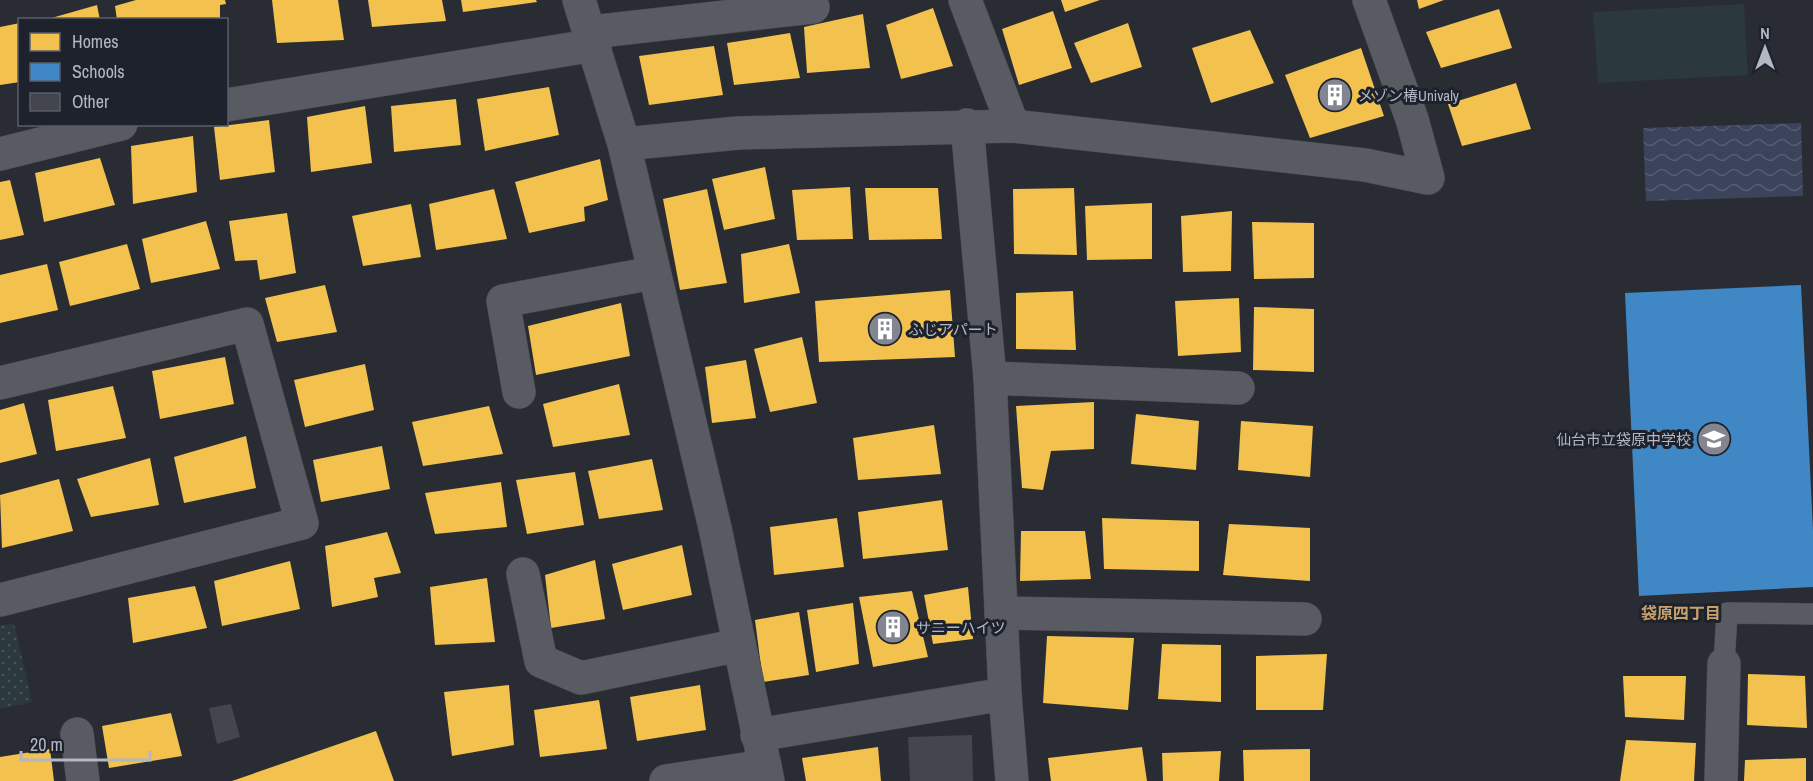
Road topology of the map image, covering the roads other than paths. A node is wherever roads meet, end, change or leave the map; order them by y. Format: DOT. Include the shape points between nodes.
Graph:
graph roads {
  1 [pos="579,0"];
  2 [pos="965,0"];
  3 [pos="1369,0"];
  4 [pos="813,7"];
  5 [pos="593,39"];
  6 [pos="228,105"];
  7 [pos="967,125"];
  8 [pos="113,126"];
  9 [pos="1013,126"];
  10 [pos="624,144"];
  11 [pos="0,154"];
  12 [pos="653,273"];
  13 [pos="990,378"];
  14 [pos="0,383"];
  15 [pos="1238,388"];
  16 [pos="519,392"];
  17 [pos="523,574"];
  18 [pos="0,600"];
  19 [pos="1001,612"];
  20 [pos="1813,614"];
  21 [pos="1305,619"];
  22 [pos="739,645"];
  23 [pos="1724,664"];
  24 [pos="1005,694"];
  25 [pos="77,734"];
  26 [pos="763,761"];
  27 [pos="83,781"];
  28 [pos="666,781"];
  29 [pos="1012,781"];
  30 [pos="1721,781"];
  1 -- 5 [label="street"];
  2 -- 9 [label="street"];
  3 -- 9 [label="street" via="1412,119 1428,178 1365,165"];
  4 -- 5 [label="street"];
  5 -- 6 [label="street"];
  5 -- 10 [label="street"];
  7 -- 9 [label="street"];
  7 -- 10 [label="street" via="738,133"];
  7 -- 13 [label="street"];
  8 -- 11 [label="street"];
  10 -- 12 [label="street"];
  12 -- 16 [label="street" via="503,301"];
  12 -- 22 [label="street"];
  13 -- 15 [label="street"];
  13 -- 19 [label="street"];
  14 -- 18 [label="street" via="247,324 302,523"];
  17 -- 22 [label="street" via="541,661 581,678"];
  19 -- 21 [label="street"];
  19 -- 24 [label="street"];
  20 -- 23 [label="lane" via="1727,613"];
  22 -- 26 [label="street"];
  23 -- 30 [label="street"];
  24 -- 26 [label="street"];
  24 -- 29 [label="street"];
  25 -- 27 [label="street"];
  26 -- 28 [label="street"];
}
